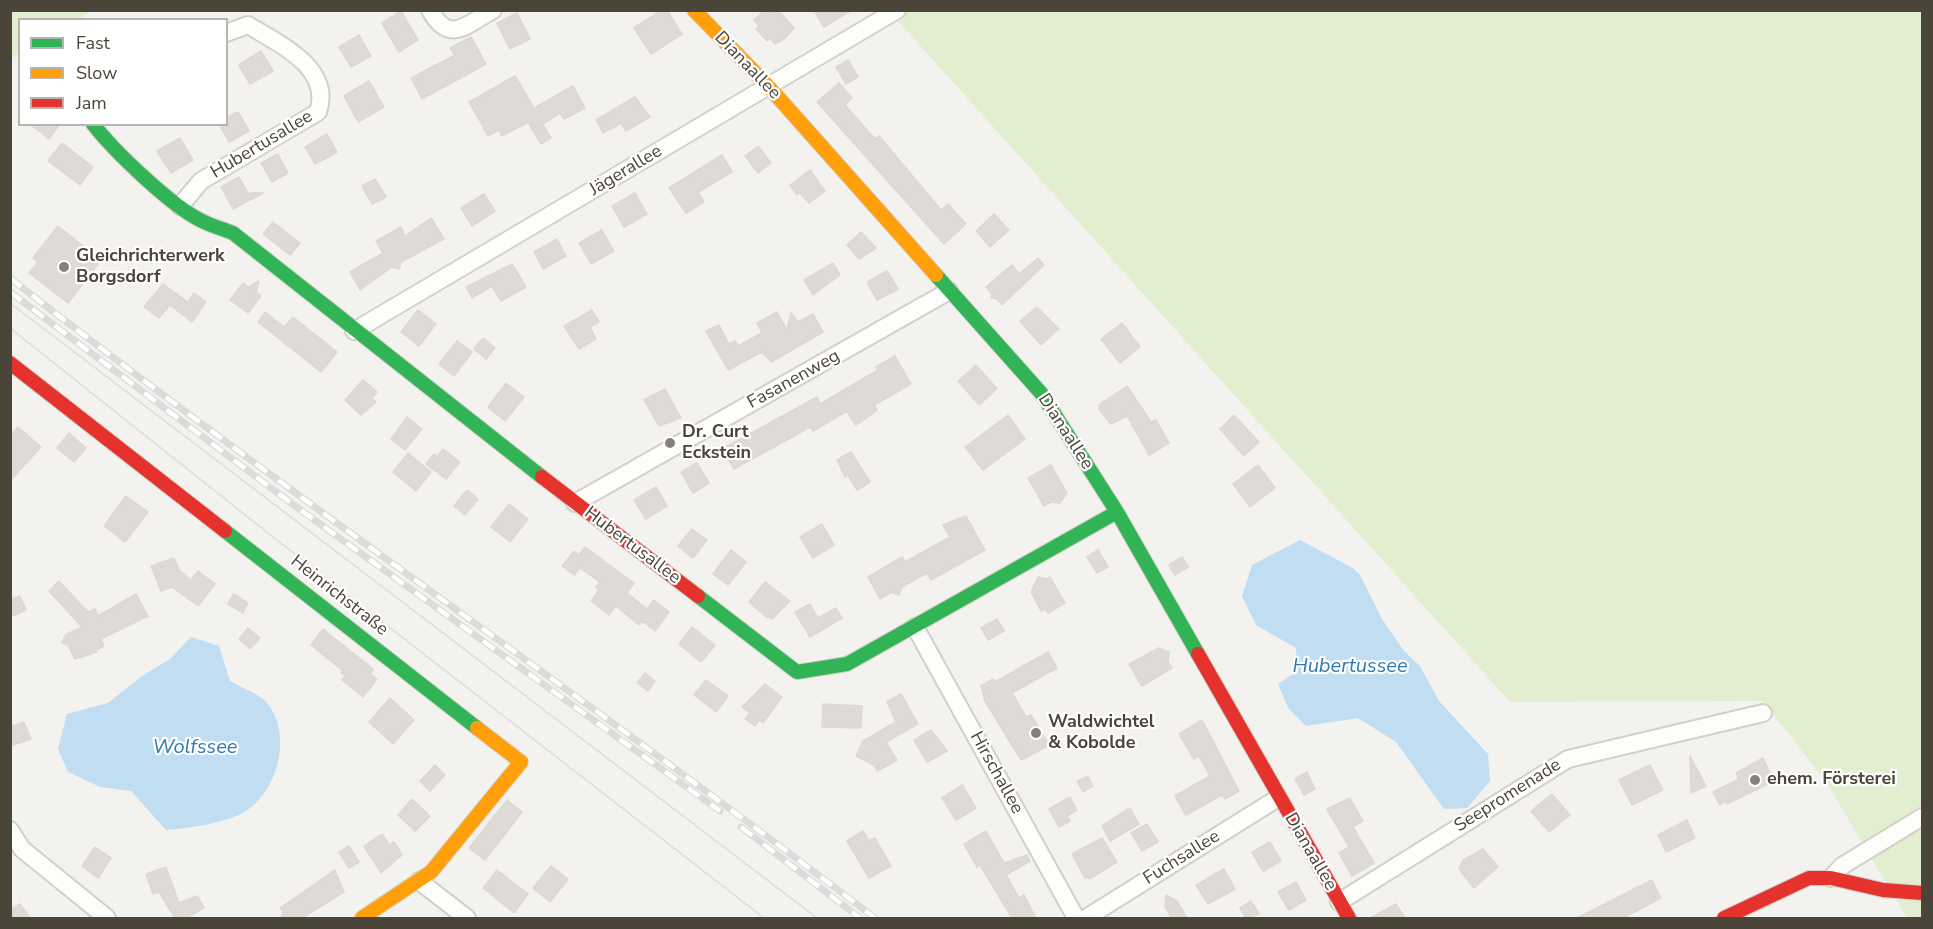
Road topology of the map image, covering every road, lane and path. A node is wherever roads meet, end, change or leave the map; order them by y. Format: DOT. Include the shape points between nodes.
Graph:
graph roads {
  1 [pos="430,10"];
  2 [pos="493,10"];
  3 [pos="694,10"];
  4 [pos="897,10"];
  5 [pos="228,32"];
  6 [pos="768,86"];
  7 [pos="95,126"];
  8 [pos="180,206"];
  9 [pos="949,291"];
  10 [pos="354,331"];
  11 [pos="10,363"];
  12 [pos="575,503"];
  13 [pos="1117,512"];
  14 [pos="915,627"];
  15 [pos="1763,713"];
  16 [pos="1278,798"];
  17 [pos="1923,817"];
  18 [pos="10,830"];
  19 [pos="1831,878"];
  20 [pos="419,881"];
  21 [pos="1923,893"];
  22 [pos="1339,902"];
  23 [pos="107,918"];
  24 [pos="362,918"];
  25 [pos="467,918"];
  26 [pos="1076,918"];
  27 [pos="1086,918"];
  28 [pos="1349,918"];
  29 [pos="1724,918"];
  1 -- 2 [label="street" via="442,28 450,31"];
  3 -- 6 [label="street, Dianaallee"];
  4 -- 6 [label="street, Jägerallee"];
  5 -- 8 [label="street, Hubertusallee" via="248,25 301,56 323,98 318,112 201,181"];
  6 -- 9 [label="street, Dianaallee"];
  6 -- 10 [label="street, Jägerallee"];
  7 -- 8 [label="street, Hubertusallee" via="110,146"];
  8 -- 10 [label="street, Hubertusallee" via="201,221 234,233"];
  9 -- 12 [label="street, Fasanenweg"];
  9 -- 13 [label="street, Dianaallee" via="1041,393"];
  10 -- 12 [label="street, Hubertusallee"];
  11 -- 20 [label="street, Heinrichstraße" via="521,762 431,872"];
  12 -- 14 [label="street, Hubertusallee" via="797,672 846,664"];
  13 -- 14 [label="street, Hubertusallee"];
  13 -- 16 [label="street, Dianaallee"];
  14 -- 26 [label="street, Hirschallee"];
  15 -- 22 [label="street, Seepromenade" via="1568,759"];
  16 -- 22 [label="street, Dianaallee"];
  16 -- 27 [label="street, Fuchsallee"];
  17 -- 19 [label="street" via="1842,866"];
  18 -- 23 [label="street" via="22,849"];
  19 -- 21 [label="street" via="1883,890"];
  19 -- 29 [label="street" via="1809,879"];
  20 -- 24 [label="street"];
  20 -- 25 [label="street"];
  22 -- 28 [label="street, Dianaallee"];
}
